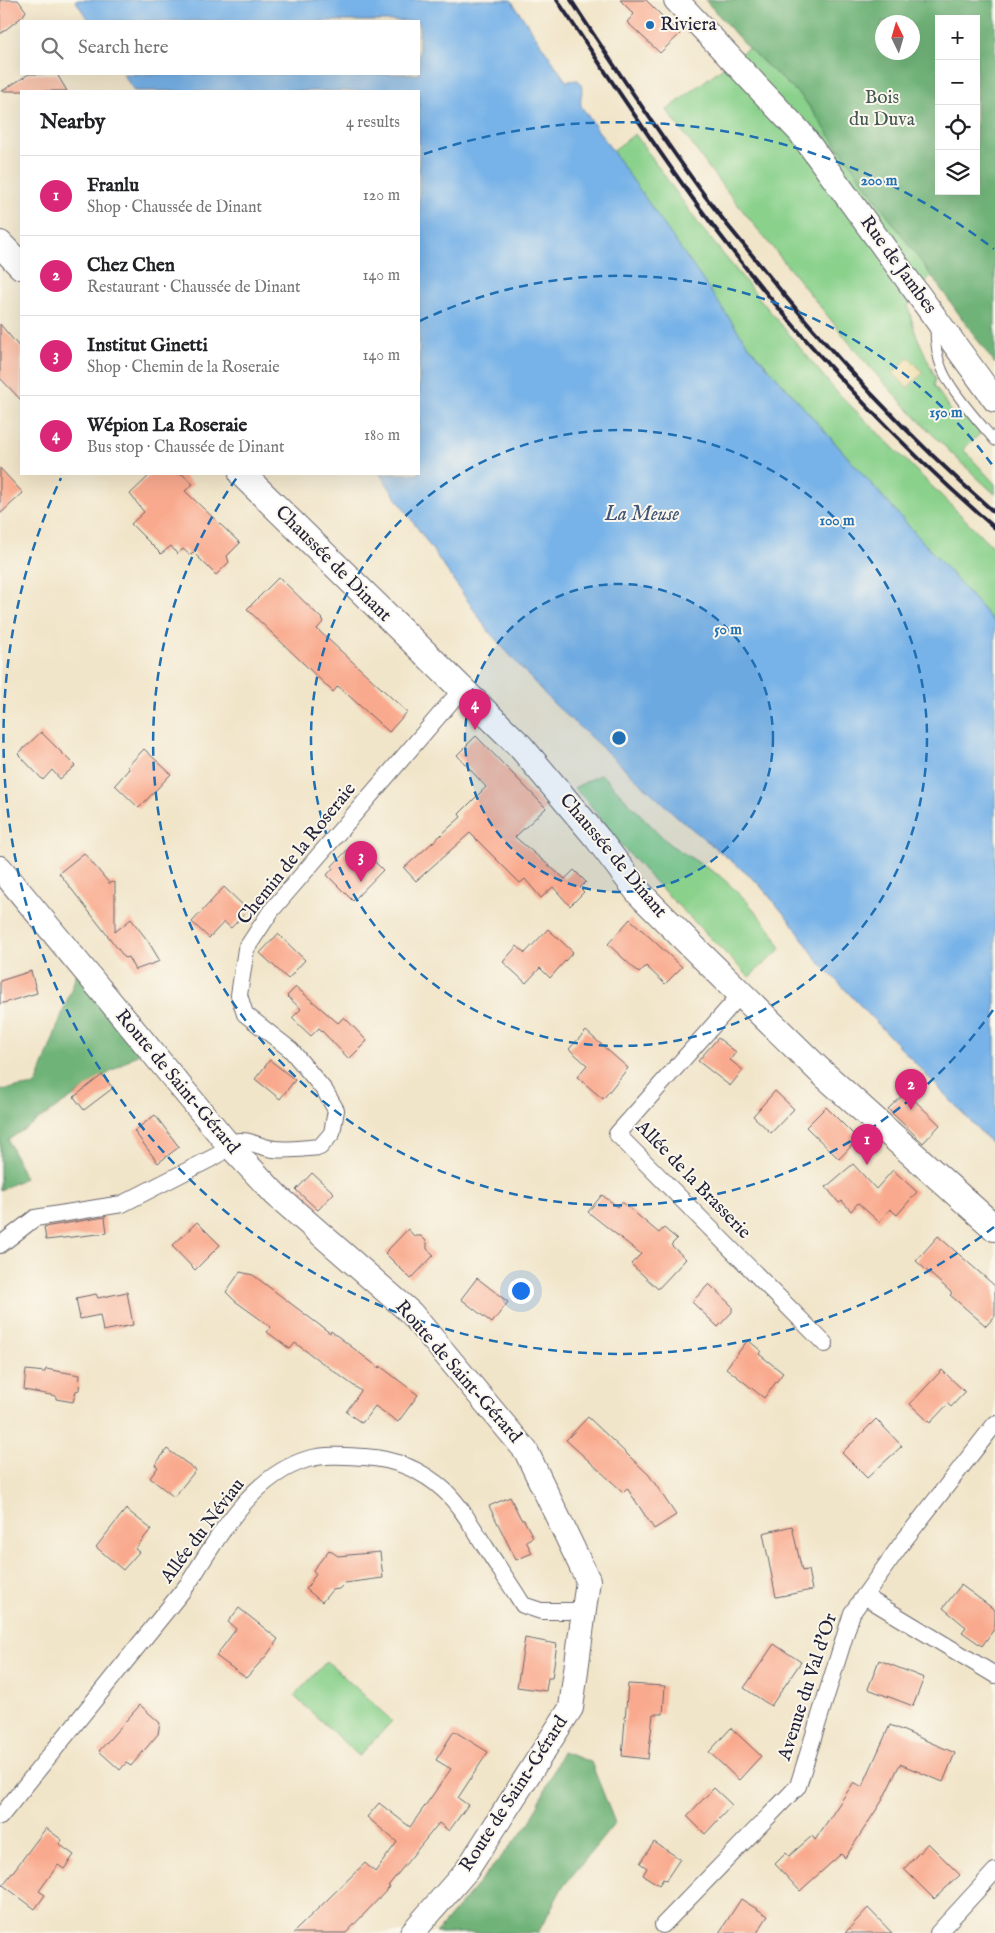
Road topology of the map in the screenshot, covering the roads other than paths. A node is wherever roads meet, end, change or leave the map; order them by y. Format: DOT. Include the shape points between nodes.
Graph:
graph roads {
  1 [pos="676,0"];
  2 [pos="0,244"];
  3 [pos="20,265"];
  4 [pos="935,317"];
  5 [pos="995,400"];
  6 [pos="995,441"];
  7 [pos="243,475"];
  8 [pos="461,690"];
  9 [pos="0,868"];
  10 [pos="741,994"];
  11 [pos="228,1144"];
  12 [pos="995,1228"];
  13 [pos="0,1245"];
  14 [pos="825,1344"];
  15 [pos="995,1424"];
  16 [pos="864,1596"];
  17 [pos="584,1611"];
  18 [pos="995,1675"];
  19 [pos="0,1817"];
  20 [pos="995,1871"];
  21 [pos="663,1925"];
  22 [pos="412,1933"];
  23 [pos="938,1933"];
  1 -- 4 [label="main road, Rue de Jambes" via="800,132"];
  2 -- 3 [label="main road"];
  4 -- 5 [label="main road, Rue de Jambes"];
  4 -- 6 [label="lane" via="935,339 942,370"];
  7 -- 8 [label="main road, Chaussée de Dinant"];
  8 -- 10 [label="main road, Chaussée de Dinant" via="521,747 598,838 640,894"];
  8 -- 11 [label="street, Chemin de la Roseraie" via="271,911 246,950 239,994 245,1014 291,1050 325,1090 336,1110 332,1133 320,1147 290,1150 240,1141"];
  9 -- 11 [label="main road, Route de Saint-Gérard"];
  10 -- 12 [label="main road, Chaussée de Dinant" via="818,1069"];
  10 -- 14 [label="street, Allée de la Brasserie" via="617,1134"];
  11 -- 13 [label="street" via="218,1155 122,1204 35,1218"];
  11 -- 17 [label="main road, Route de Saint-Gérard" via="276,1194 411,1313 526,1451 588,1580"];
  15 -- 16 [label="street, Avenue du Val d'Or"];
  16 -- 18 [label="street"];
  16 -- 21 [label="street, Avenue du Val d'Or" via="852,1613 798,1786"];
  17 -- 19 [label="street, Allée du Néviau" via="541,1611 524,1604 459,1506 422,1473 378,1458 328,1456 308,1459 283,1470 253,1493 217,1539 188,1584"];
  17 -- 22 [label="main road, Route de Saint-Gérard" via="571,1708 467,1870"];
  20 -- 23 [label="street"];
}
